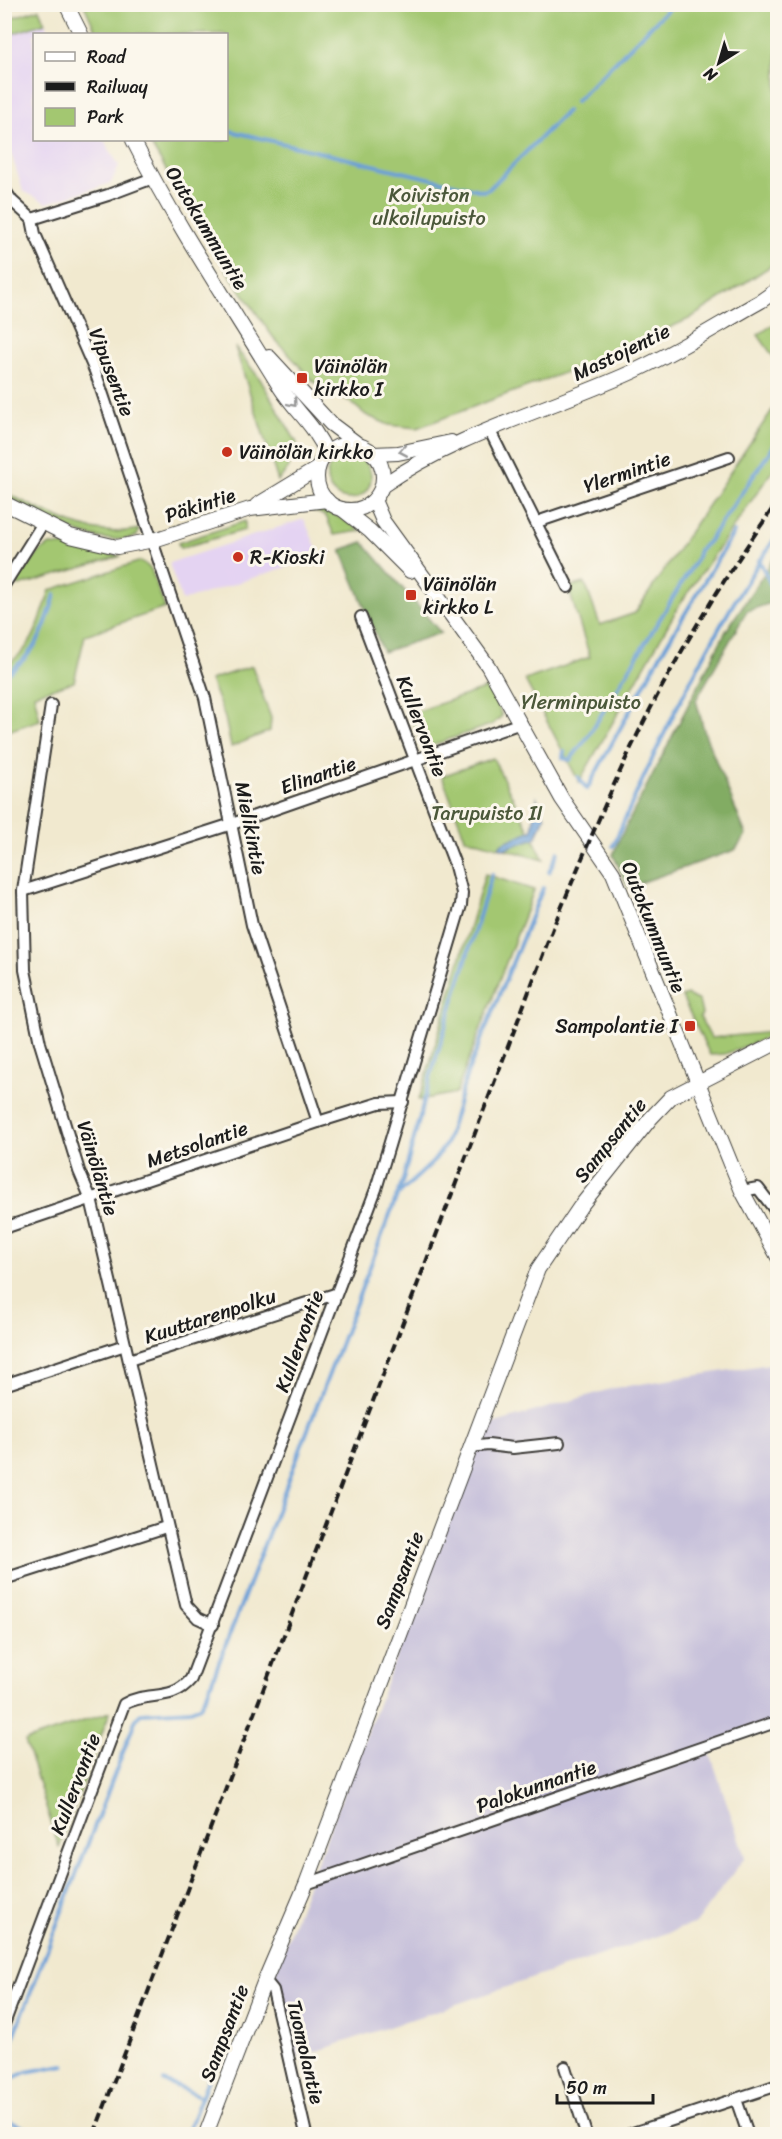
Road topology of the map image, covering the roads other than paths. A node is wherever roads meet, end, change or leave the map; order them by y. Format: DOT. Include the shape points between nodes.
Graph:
graph roads {
  1 [pos="66,4"];
  2 [pos="80,33"];
  3 [pos="134,141"];
  4 [pos="153,178"];
  5 [pos="4,189"];
  6 [pos="32,219"];
  7 [pos="777,289"];
  8 [pos="250,336"];
  9 [pos="490,431"];
  10 [pos="474,437"];
  11 [pos="359,445"];
  12 [pos="327,454"];
  13 [pos="374,454"];
  14 [pos="729,457"];
  15 [pos="318,468"];
  16 [pos="382,486"];
  17 [pos="327,500"];
  18 [pos="374,500"];
  19 [pos="4,503"];
  20 [pos="250,509"];
  21 [pos="342,509"];
  22 [pos="537,522"];
  23 [pos="43,523"];
  24 [pos="157,539"];
  25 [pos="4,585"];
  26 [pos="568,587"];
  27 [pos="440,600"];
  28 [pos="361,617"];
  29 [pos="51,705"];
  30 [pos="521,723"];
  31 [pos="416,760"];
  32 [pos="231,824"];
  33 [pos="23,891"];
  34 [pos="777,1042"];
  35 [pos="696,1082"];
  36 [pos="403,1102"];
  37 [pos="318,1122"];
  38 [pos="742,1191"];
  39 [pos="91,1199"];
  40 [pos="777,1214"];
  41 [pos="4,1228"];
  42 [pos="777,1257"];
  43 [pos="335,1294"];
  44 [pos="125,1345"];
  45 [pos="129,1360"];
  46 [pos="4,1385"];
  47 [pos="559,1443"];
  48 [pos="470,1447"];
  49 [pos="166,1527"];
  50 [pos="4,1579"];
  51 [pos="213,1625"];
  52 [pos="777,1725"];
  53 [pos="306,1884"];
  54 [pos="265,1980"];
  55 [pos="4,2024"];
  56 [pos="565,2067"];
  57 [pos="777,2085"];
  58 [pos="736,2098"];
  59 [pos="206,2134"];
  60 [pos="306,2134"];
  61 [pos="586,2134"];
  62 [pos="630,2134"];
  63 [pos="748,2134"];
  1 -- 2 [label="street"];
  3 -- 4 [label="street, Outokummuntie"];
  4 -- 6 [label="street"];
  4 -- 8 [label="street, Outokummuntie"];
  5 -- 6 [label="street"];
  6 -- 24 [label="street, Vipusentie" via="95,371"];
  7 -- 9 [label="street, Mastojentie" via="632,372"];
  8 -- 11 [label="street, Outokummuntie" via="331,424"];
  8 -- 12 [label="street, Outokummuntie, one-way" via="282,390 318,433"];
  9 -- 10 [label="street, Mastojentie"];
  9 -- 22 [label="street"];
  10 -- 13 [label="street, Mastojentie, one-way" via="398,453"];
  10 -- 16 [label="street, Mastojentie" via="404,470"];
  11 -- 12 [label="street" via="342,445"];
  11 -- 13 [label="street"];
  12 -- 15 [label="street"];
  13 -- 16 [label="street" via="382,468"];
  14 -- 22 [label="street, Ylermintie"];
  15 -- 17 [label="street" via="318,486"];
  15 -- 20 [label="street, Päkintie"];
  16 -- 18 [label="street"];
  17 -- 20 [label="street, Päkintie"];
  17 -- 21 [label="street"];
  18 -- 21 [label="street" via="359,509"];
  18 -- 27 [label="street, Outokummuntie" via="383,521"];
  19 -- 23 [label="street, Päkintie"];
  20 -- 24 [label="street, Päkintie"];
  21 -- 27 [label="street, Outokummuntie"];
  22 -- 26 [label="street"];
  23 -- 24 [label="street, Päkintie" via="80,539 117,547"];
  23 -- 25 [label="street"];
  24 -- 32 [label="street, Mielikintie" via="205,698"];
  27 -- 30 [label="street, Outokummuntie" via="488,666"];
  28 -- 31 [label="street, Kullervontie"];
  29 -- 33 [label="street, Väinöläntie"];
  30 -- 31 [label="street, Elinantie"];
  30 -- 35 [label="street, Outokummuntie" via="562,799 613,873"];
  31 -- 32 [label="street, Elinantie"];
  31 -- 36 [label="street, Kullervontie" via="462,893"];
  32 -- 33 [label="street, Elinantie"];
  32 -- 37 [label="street, Mielikintie" via="252,925"];
  33 -- 39 [label="street, Väinöläntie" via="25,970 38,1032"];
  34 -- 35 [label="street, Sampsantie"];
  35 -- 38 [label="street, Outokummuntie"];
  35 -- 48 [label="street, Sampsantie" via="671,1097 651,1118 580,1207 538,1269"];
  36 -- 37 [label="street, Metsolantie" via="380,1103"];
  36 -- 43 [label="street, Kullervontie" via="376,1189"];
  37 -- 39 [label="street, Metsolantie"];
  38 -- 40 [label="street" via="758,1188"];
  38 -- 42 [label="street, Outokummuntie"];
  39 -- 41 [label="street, Metsolantie"];
  39 -- 44 [label="street, Väinöläntie"];
  43 -- 45 [label="street, Kuuttarenpolku"];
  43 -- 51 [label="street, Kullervontie"];
  44 -- 45 [label="street, Väinöläntie"];
  44 -- 46 [label="street"];
  45 -- 49 [label="street, Väinöläntie"];
  47 -- 48 [label="street"];
  48 -- 53 [label="street, Sampsantie"];
  49 -- 50 [label="street"];
  49 -- 51 [label="street, Väinöläntie" via="186,1605 198,1618"];
  51 -- 55 [label="street, Kullervontie" via="191,1679 182,1690 135,1698 124,1704"];
  52 -- 53 [label="street, Palokunnantie" via="770,1724"];
  53 -- 54 [label="street, Sampsantie"];
  54 -- 59 [label="street, Sampsantie"];
  54 -- 60 [label="street, Tuomolantie" via="273,1990"];
  56 -- 61 [label="street"];
  57 -- 58 [label="street"];
  58 -- 62 [label="street"];
  58 -- 63 [label="street"];
}
